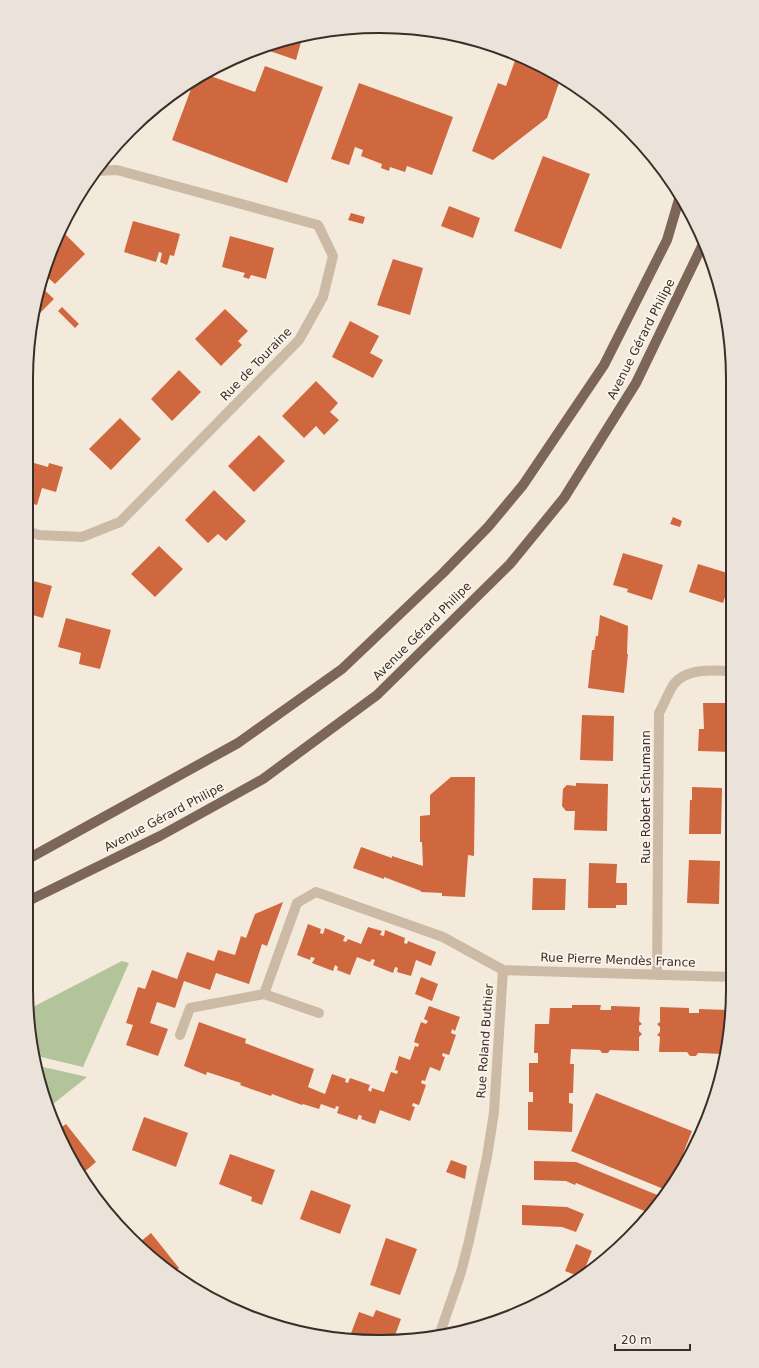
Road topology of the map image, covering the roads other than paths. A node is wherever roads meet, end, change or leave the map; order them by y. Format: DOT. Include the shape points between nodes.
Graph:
graph roads {
  1 [pos="104,171"];
  2 [pos="678,203"];
  3 [pos="701,249"];
  4 [pos="33,533"];
  5 [pos="726,671"];
  6 [pos="33,856"];
  7 [pos="33,899"];
  8 [pos="503,970"];
  9 [pos="657,975"];
  10 [pos="726,977"];
  11 [pos="264,994"];
  12 [pos="319,1013"];
  13 [pos="180,1035"];
  14 [pos="441,1329"];
  1 -- 4 [label="street, Rue de Touraine" via="117,170 318,225 333,256 323,297 299,340 120,522 82,537"];
  2 -- 6 [label="main road, Avenue Gérard Philipe" via="667,240 604,365 523,485 488,527 342,668 238,743"];
  3 -- 7 [label="main road, Avenue Gérard Philipe" via="636,383 564,498 510,564 377,695 263,779 160,836"];
  5 -- 9 [label="street, Rue Robert Schumann" via="703,670 687,675 675,683 659,713"];
  8 -- 9 [label="street, Rue Pierre Mendès France"];
  8 -- 11 [label="street, Rue Roland Buthier" via="443,937 316,892 297,903"];
  8 -- 14 [label="street, Rue Roland Buthier" via="494,1104 487,1157 470,1241"];
  9 -- 10 [label="street, Rue Pierre Mendès France"];
  11 -- 12 [label="street"];
  11 -- 13 [label="street" via="190,1008"];
}
